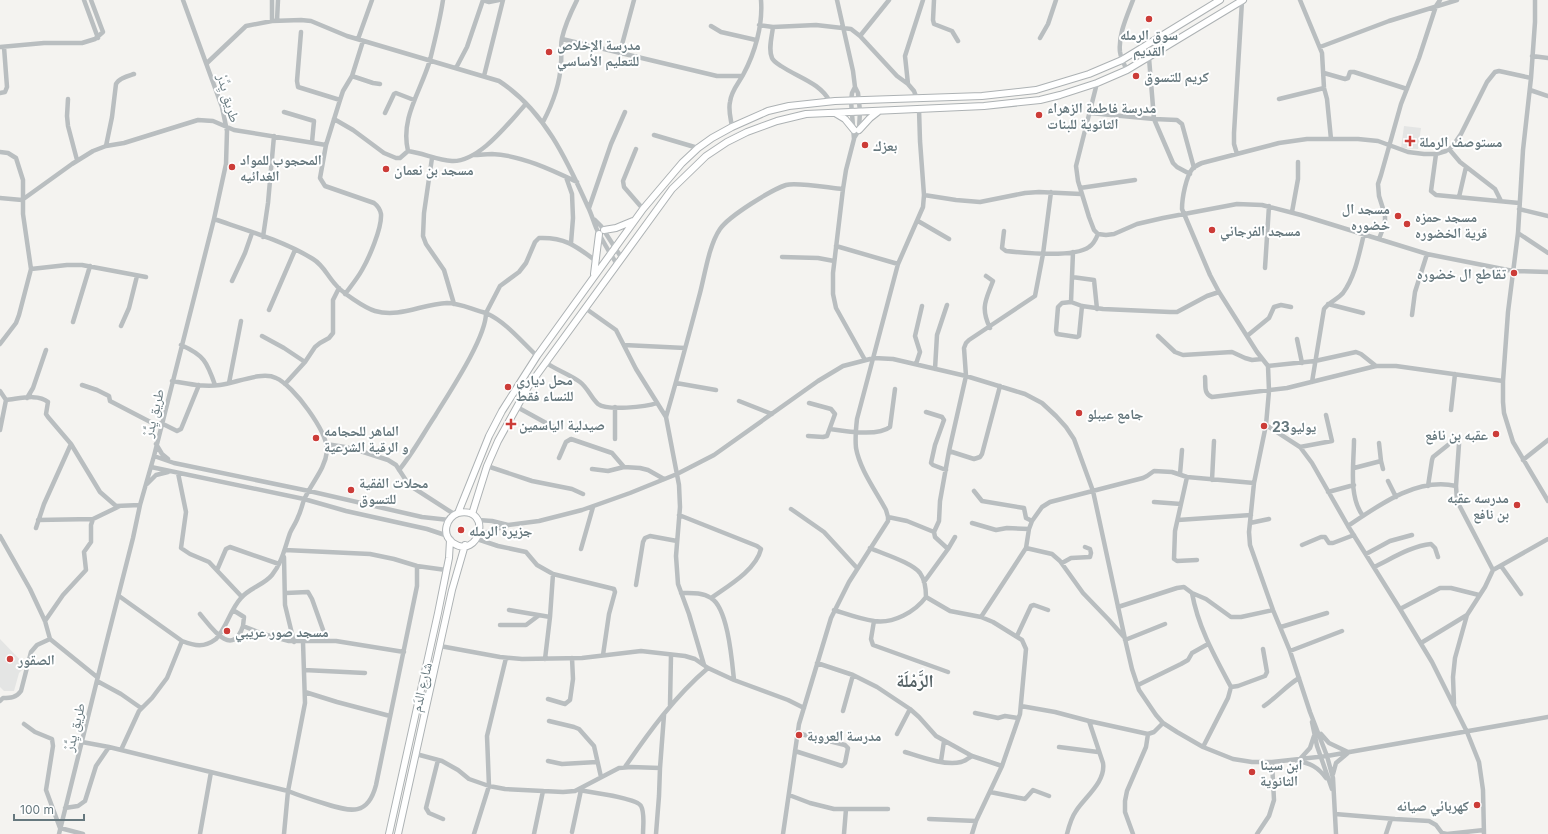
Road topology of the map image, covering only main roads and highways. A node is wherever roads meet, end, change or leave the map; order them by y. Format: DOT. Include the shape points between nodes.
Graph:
graph roads {
  1 [pos="1220,0"];
  2 [pos="1243,0"];
  3 [pos="879,111"];
  4 [pos="834,112"];
  5 [pos="636,219"];
  6 [pos="594,275"];
  7 [pos="456,514"];
  8 [pos="472,514"];
  9 [pos="449,538"];
  10 [pos="465,546"];
  11 [pos="389,834"];
  12 [pos="398,834"];
  1 -- 5 [label="main road" via="1122,60 1089,74 1036,90 982,96 830,102 768,111 732,127 698,148 682,163"];
  2 -- 3 [label="main road" via="1127,70 1060,96 984,106"];
  3 -- 4 [label="main road"];
  3 -- 4 [label="main road" via="856,130"];
  4 -- 8 [label="main road" via="806,114 747,132 706,156 672,189 545,362 517,407 487,466"];
  5 -- 6 [label="main road"];
  5 -- 6 [label="main road" via="601,232"];
  6 -- 7 [label="main road" via="502,411"];
  7 -- 8 [label="main road"];
  7 -- 9 [label="main road" via="448,520 446,528"];
  8 -- 10 [label="main road" via="480,527 478,537"];
  9 -- 10 [label="main road"];
  9 -- 11 [label="main road, شارع الدَم" via="446,570"];
  10 -- 12 [label="main road, شارع الدَم" via="454,584"];
}
